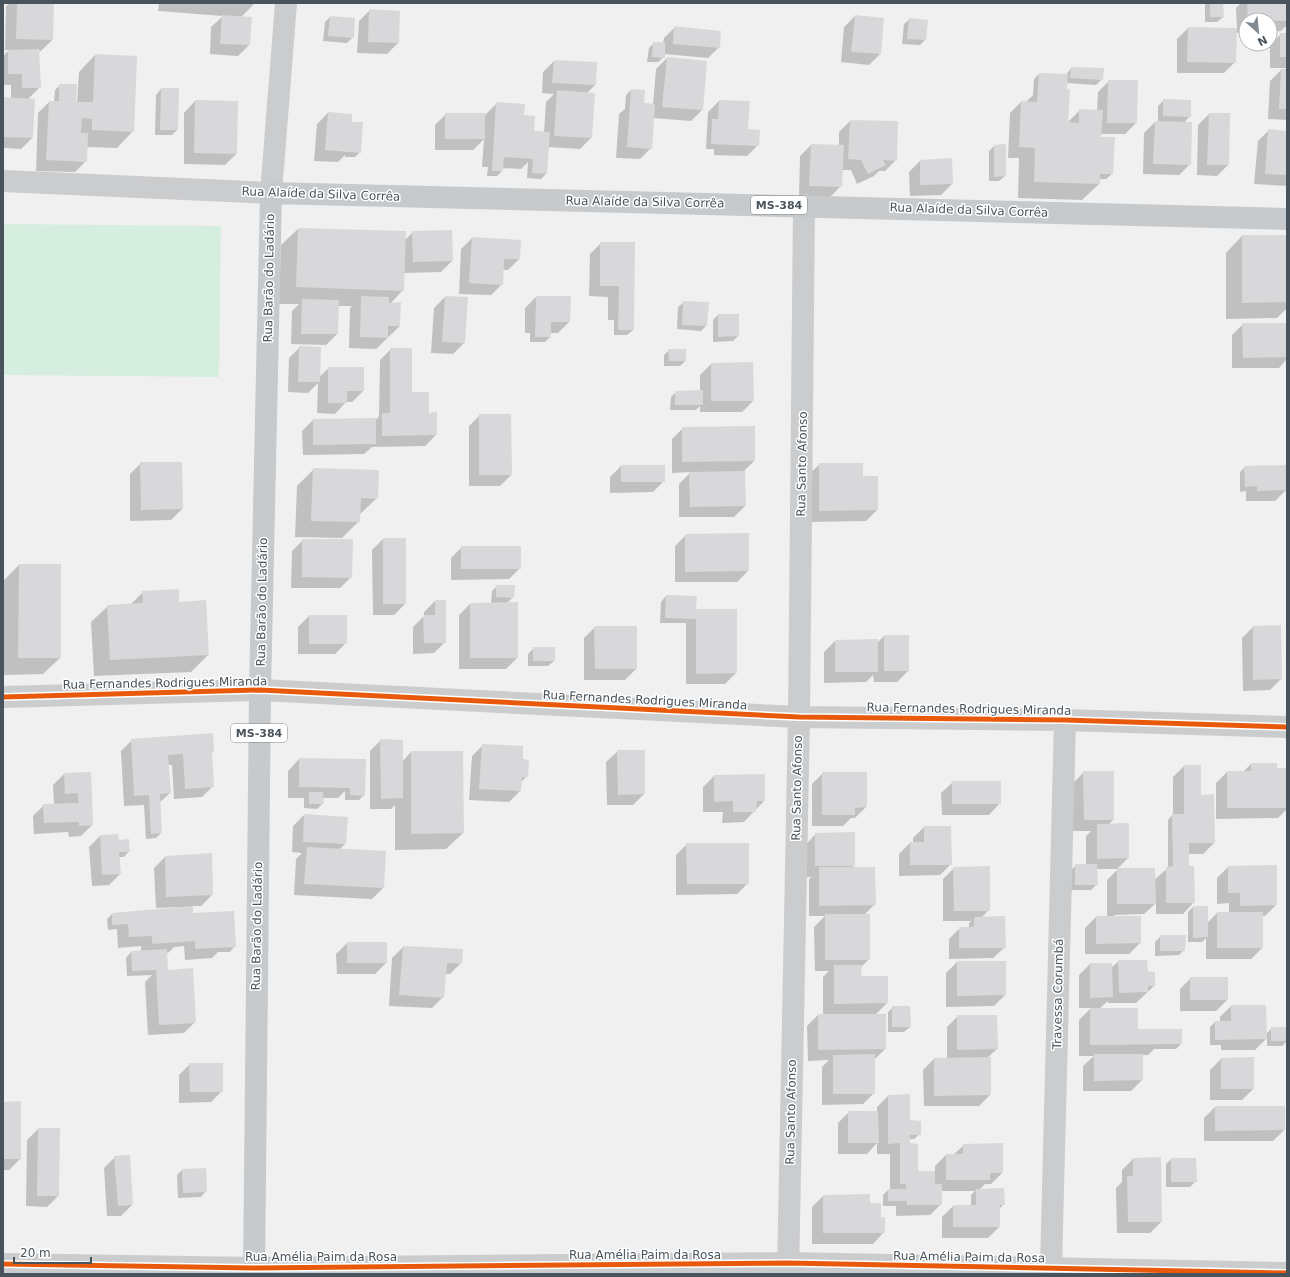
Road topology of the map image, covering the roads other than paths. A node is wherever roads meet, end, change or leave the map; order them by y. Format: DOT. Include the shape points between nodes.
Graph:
graph roads {
  1 [pos="286,3"];
  2 [pos="3,181"];
  3 [pos="271,193"];
  4 [pos="804,206"];
  5 [pos="1287,219"];
  6 [pos="260,690"];
  7 [pos="3,697"];
  8 [pos="799,717"];
  9 [pos="1065,720"];
  10 [pos="1287,727"];
  11 [pos="3,1264"];
  12 [pos="788,1269"];
  13 [pos="1051,1269"];
  14 [pos="254,1271"];
  15 [pos="1287,1273"];
  1 -- 3 [label="street, Rua Barão do Ladário"];
  2 -- 3 [label="street, Rua Alaíde da Silva Corrêa"];
  3 -- 4 [label="main road, Rua Alaíde da Silva Corrêa / MS-384"];
  3 -- 6 [label="main road, Rua Barão do Ladário / MS-384"];
  4 -- 5 [label="main road, Rua Alaíde da Silva Corrêa / MS-384"];
  4 -- 8 [label="street, Rua Santo Afonso"];
  6 -- 7 [label="street, Rua Fernandes Rodrigues Miranda"];
  6 -- 8 [label="street, Rua Fernandes Rodrigues Miranda"];
  6 -- 14 [label="main road, Rua Barão do Ladário / MS-384"];
  8 -- 9 [label="street, Rua Fernandes Rodrigues Miranda"];
  8 -- 12 [label="street, Rua Santo Afonso"];
  9 -- 10 [label="street, Rua Fernandes Rodrigues Miranda"];
  9 -- 13 [label="street, Travessa Corumbá"];
  11 -- 14 [label="street, Rua Amélia Paim da Rosa"];
  12 -- 13 [label="street, Rua Amélia Paim da Rosa"];
  12 -- 14 [label="street, Rua Amélia Paim da Rosa"];
  13 -- 15 [label="street, Rua Amélia Paim da Rosa"];
}
